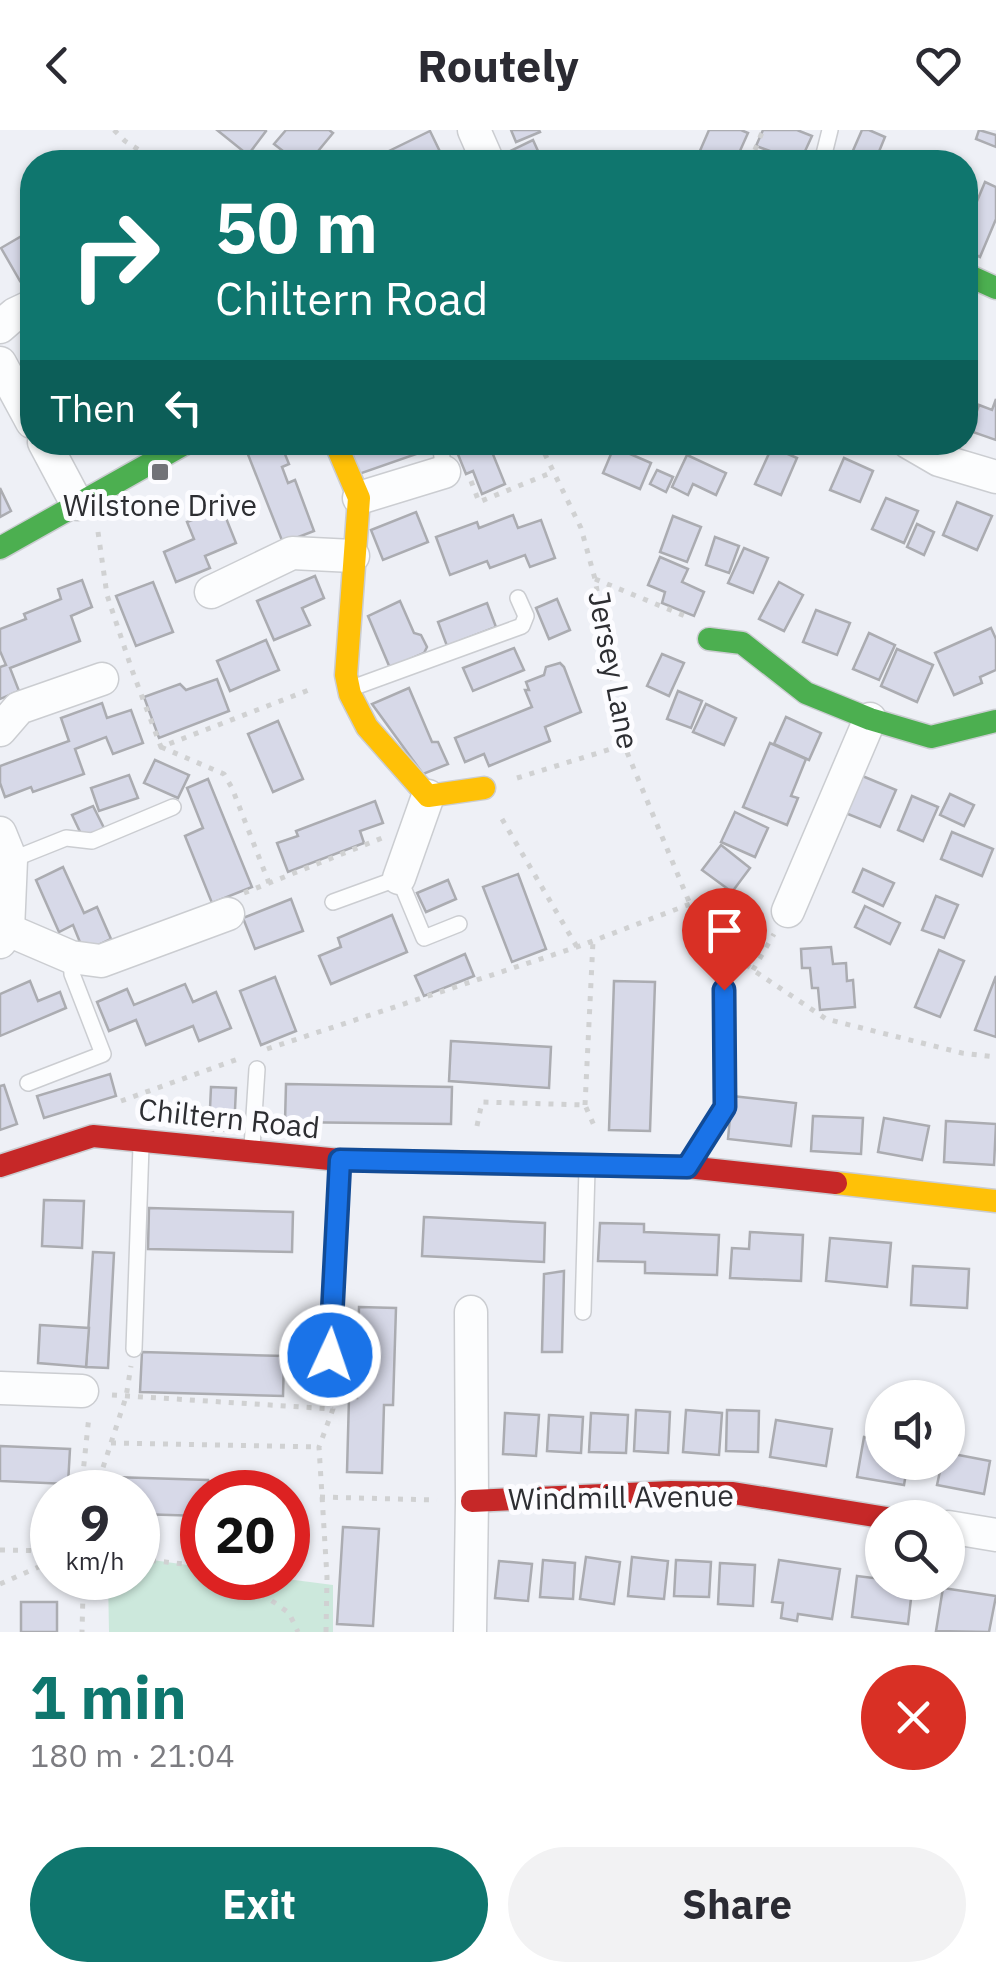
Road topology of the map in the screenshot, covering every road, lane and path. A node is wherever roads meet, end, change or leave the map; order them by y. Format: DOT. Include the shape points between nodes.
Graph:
graph roads {
  1 [pos="114,130"];
  2 [pos="140,150"];
  3 [pos="20,312"];
  4 [pos="0,328"];
  5 [pos="0,363"];
  6 [pos="20,400"];
  7 [pos="51,455"];
  8 [pos="165,455"];
  9 [pos="342,455"];
  10 [pos="545,455"];
  11 [pos="930,455"];
  12 [pos="442,457"];
  13 [pos="553,472"];
  14 [pos="996,478"];
  15 [pos="359,498"];
  16 [pos="77,504"];
  17 [pos="97,530"];
  18 [pos="0,548"];
  19 [pos="354,556"];
  20 [pos="595,579"];
  21 [pos="211,592"];
  22 [pos="518,598"];
  23 [pos="710,639"];
  24 [pos="102,679"];
  25 [pos="347,682"];
  26 [pos="870,719"];
  27 [pos="996,721"];
  28 [pos="0,730"];
  29 [pos="624,745"];
  30 [pos="161,747"];
  31 [pos="484,788"];
  32 [pos="428,796"];
  33 [pos="173,807"];
  34 [pos="411,844"];
  35 [pos="6,846"];
  36 [pos="399,878"];
  37 [pos="269,883"];
  38 [pos="333,902"];
  39 [pos="690,904"];
  40 [pos="788,911"];
  41 [pos="228,914"];
  42 [pos="460,924"];
  43 [pos="4,936"];
  44 [pos="593,941"];
  45 [pos="577,947"];
  46 [pos="71,956"];
  47 [pos="753,970"];
  48 [pos="724,990"];
  49 [pos="996,1057"];
  50 [pos="257,1069"];
  51 [pos="28,1083"];
  52 [pos="585,1105"];
  53 [pos="106,1107"];
  54 [pos="141,1142"];
  55 [pos="252,1151"];
  56 [pos="340,1160"];
  57 [pos="469,1163"];
  58 [pos="587,1165"];
  59 [pos="612,1165"];
  60 [pos="0,1166"];
  61 [pos="687,1167"];
  62 [pos="996,1201"];
  63 [pos="471,1312"];
  64 [pos="583,1312"];
  65 [pos="134,1349"];
  66 [pos="330,1355"];
  67 [pos="0,1388"];
  68 [pos="82,1391"];
  69 [pos="126,1397"];
  70 [pos="332,1409"];
  71 [pos="111,1443"];
  72 [pos="318,1448"];
  73 [pos="83,1470"];
  74 [pos="102,1470"];
  75 [pos="320,1497"];
  76 [pos="472,1501"];
  77 [pos="865,1514"];
  78 [pos="965,1529"];
  79 [pos="996,1534"];
  80 [pos="0,1550"];
  81 [pos="30,1551"];
  82 [pos="30,1571"];
  83 [pos="0,1584"];
  84 [pos="83,1600"];
  85 [pos="271,1600"];
  86 [pos="82,1632"];
  87 [pos="298,1632"];
  88 [pos="326,1632"];
  89 [pos="470,1632"];
  1 -- 2 [label="path"];
  3 -- 4 [label="street"];
  5 -- 6 [label="street"];
  7 -- 16 [label="street"];
  8 -- 16 [label="street"];
  9 -- 15 [label="street"];
  10 -- 13 [label="path, Jersey Lane"];
  11 -- 14 [label="street"];
  12 -- 13 [label="path" via="470,479 479,502"];
  12 -- 15 [label="street"];
  13 -- 20 [label="path, Jersey Lane"];
  15 -- 19 [label="street"];
  16 -- 18 [label="street"];
  17 -- 30 [label="path" via="107,595"];
  19 -- 21 [label="street" via="292,553"];
  19 -- 25 [label="street"];
  20 -- 23 [label="path" via="700,622"];
  20 -- 29 [label="path, Jersey Lane"];
  22 -- 25 [label="lane" via="526,616 522,626"];
  23 -- 26 [label="street" via="742,643 806,693"];
  24 -- 28 [label="street" via="20,708"];
  25 -- 30 [label="path"];
  25 -- 32 [label="street" via="375,741"];
  26 -- 27 [label="street" via="932,737"];
  26 -- 40 [label="street"];
  29 -- 31 [label="path"];
  29 -- 39 [label="path, Jersey Lane"];
  30 -- 37 [label="path" via="224,774"];
  31 -- 32 [label="street"];
  31 -- 45 [label="path"];
  32 -- 34 [label="street"];
  33 -- 35 [label="lane" via="92,841"];
  34 -- 36 [label="street"];
  34 -- 37 [label="path" via="381,837"];
  35 -- 43 [label="street"];
  36 -- 38 [label="lane"];
  36 -- 42 [label="lane" via="424,938"];
  37 -- 41 [label="path" via="240,895 244,905"];
  39 -- 44 [label="path"];
  39 -- 47 [label="path, Jersey Lane" via="720,943"];
  40 -- 47 [label="path"];
  41 -- 46 [label="street" via="101,961"];
  43 -- 46 [label="street"];
  44 -- 45 [label="path"];
  44 -- 52 [label="path"];
  45 -- 53 [label="path"];
  46 -- 51 [label="lane" via="103,1054"];
  47 -- 49 [label="path, Jersey Lane" via="826,1019"];
  48 -- 61 [label="lane" via="725,1107"];
  50 -- 55 [label="lane"];
  52 -- 57 [label="path" via="482,1102"];
  52 -- 59 [label="path"];
  54 -- 55 [label="street, Chiltern Road"];
  54 -- 60 [label="street, Chiltern Road" via="93,1136"];
  54 -- 65 [label="lane"];
  55 -- 56 [label="street, Chiltern Road"];
  56 -- 57 [label="street, Chiltern Road"];
  56 -- 66 [label="lane"];
  57 -- 58 [label="street, Chiltern Road"];
  58 -- 59 [label="street, Chiltern Road"];
  58 -- 64 [label="lane"];
  59 -- 61 [label="street, Chiltern Road"];
  61 -- 62 [label="street, Chiltern Road"];
  63 -- 76 [label="street, Windmill Avenue"];
  65 -- 69 [label="path"];
  66 -- 70 [label="path"];
  67 -- 68 [label="street"];
  68 -- 69 [label="path"];
  68 -- 73 [label="path" via="90,1409"];
  69 -- 70 [label="path"];
  69 -- 71 [label="path"];
  70 -- 72 [label="path"];
  71 -- 72 [label="path"];
  71 -- 74 [label="path"];
  72 -- 75 [label="path"];
  75 -- 76 [label="path"];
  75 -- 88 [label="path"];
  76 -- 77 [label="street, Windmill Avenue" via="733,1493"];
  76 -- 89 [label="street, Windmill Avenue"];
  78 -- 79 [label="street"];
  80 -- 81 [label="path"];
  82 -- 83 [label="path"];
  84 -- 86 [label="path"];
  85 -- 87 [label="path" via="289,1613"];
}
